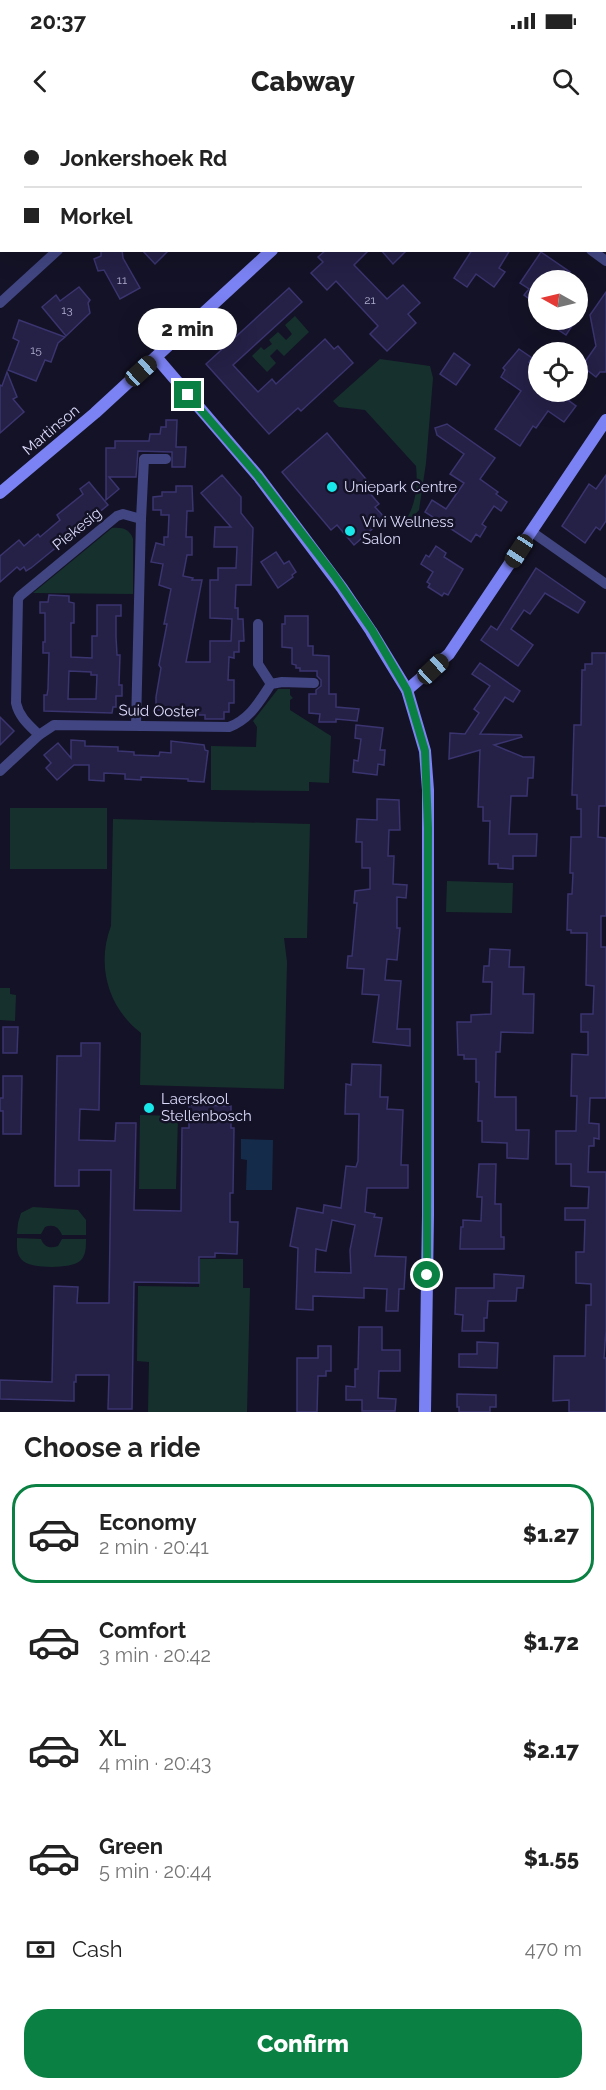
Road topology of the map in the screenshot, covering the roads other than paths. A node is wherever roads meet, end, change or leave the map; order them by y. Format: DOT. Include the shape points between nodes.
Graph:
graph roads {
  1 [pos="56,252"];
  2 [pos="270,252"];
  3 [pos="594,252"];
  4 [pos="606,261"];
  5 [pos="0,303"];
  6 [pos="156,357"];
  7 [pos="606,420"];
  8 [pos="166,459"];
  9 [pos="0,493"];
  10 [pos="141,519"];
  11 [pos="532,532"];
  12 [pos="606,584"];
  13 [pos="258,624"];
  14 [pos="314,683"];
  15 [pos="271,684"];
  16 [pos="407,690"];
  17 [pos="136,725"];
  18 [pos="39,735"];
  19 [pos="0,771"];
  20 [pos="426,1412"];
  1 -- 5 [label="street"];
  2 -- 6 [label="street, Martinson"];
  3 -- 4 [label="street"];
  6 -- 9 [label="street, Martinson"];
  6 -- 16 [label="street" via="258,476 308,542 372,630"];
  7 -- 11 [label="street"];
  8 -- 10 [label="street" via="144,459"];
  10 -- 17 [label="street"];
  10 -- 18 [label="street, Piekesig" via="117,516 18,599 16,703 24,720"];
  11 -- 12 [label="street"];
  11 -- 16 [label="street" via="450,654"];
  13 -- 15 [label="street" via="258,664"];
  14 -- 15 [label="street"];
  15 -- 17 [label="street, Suid Ooster" via="252,712 230,727"];
  16 -- 20 [label="street" via="425,751 428,790"];
  17 -- 18 [label="street, Suid Ooster" via="54,725"];
  18 -- 19 [label="street, Suid Ooster"];
}
